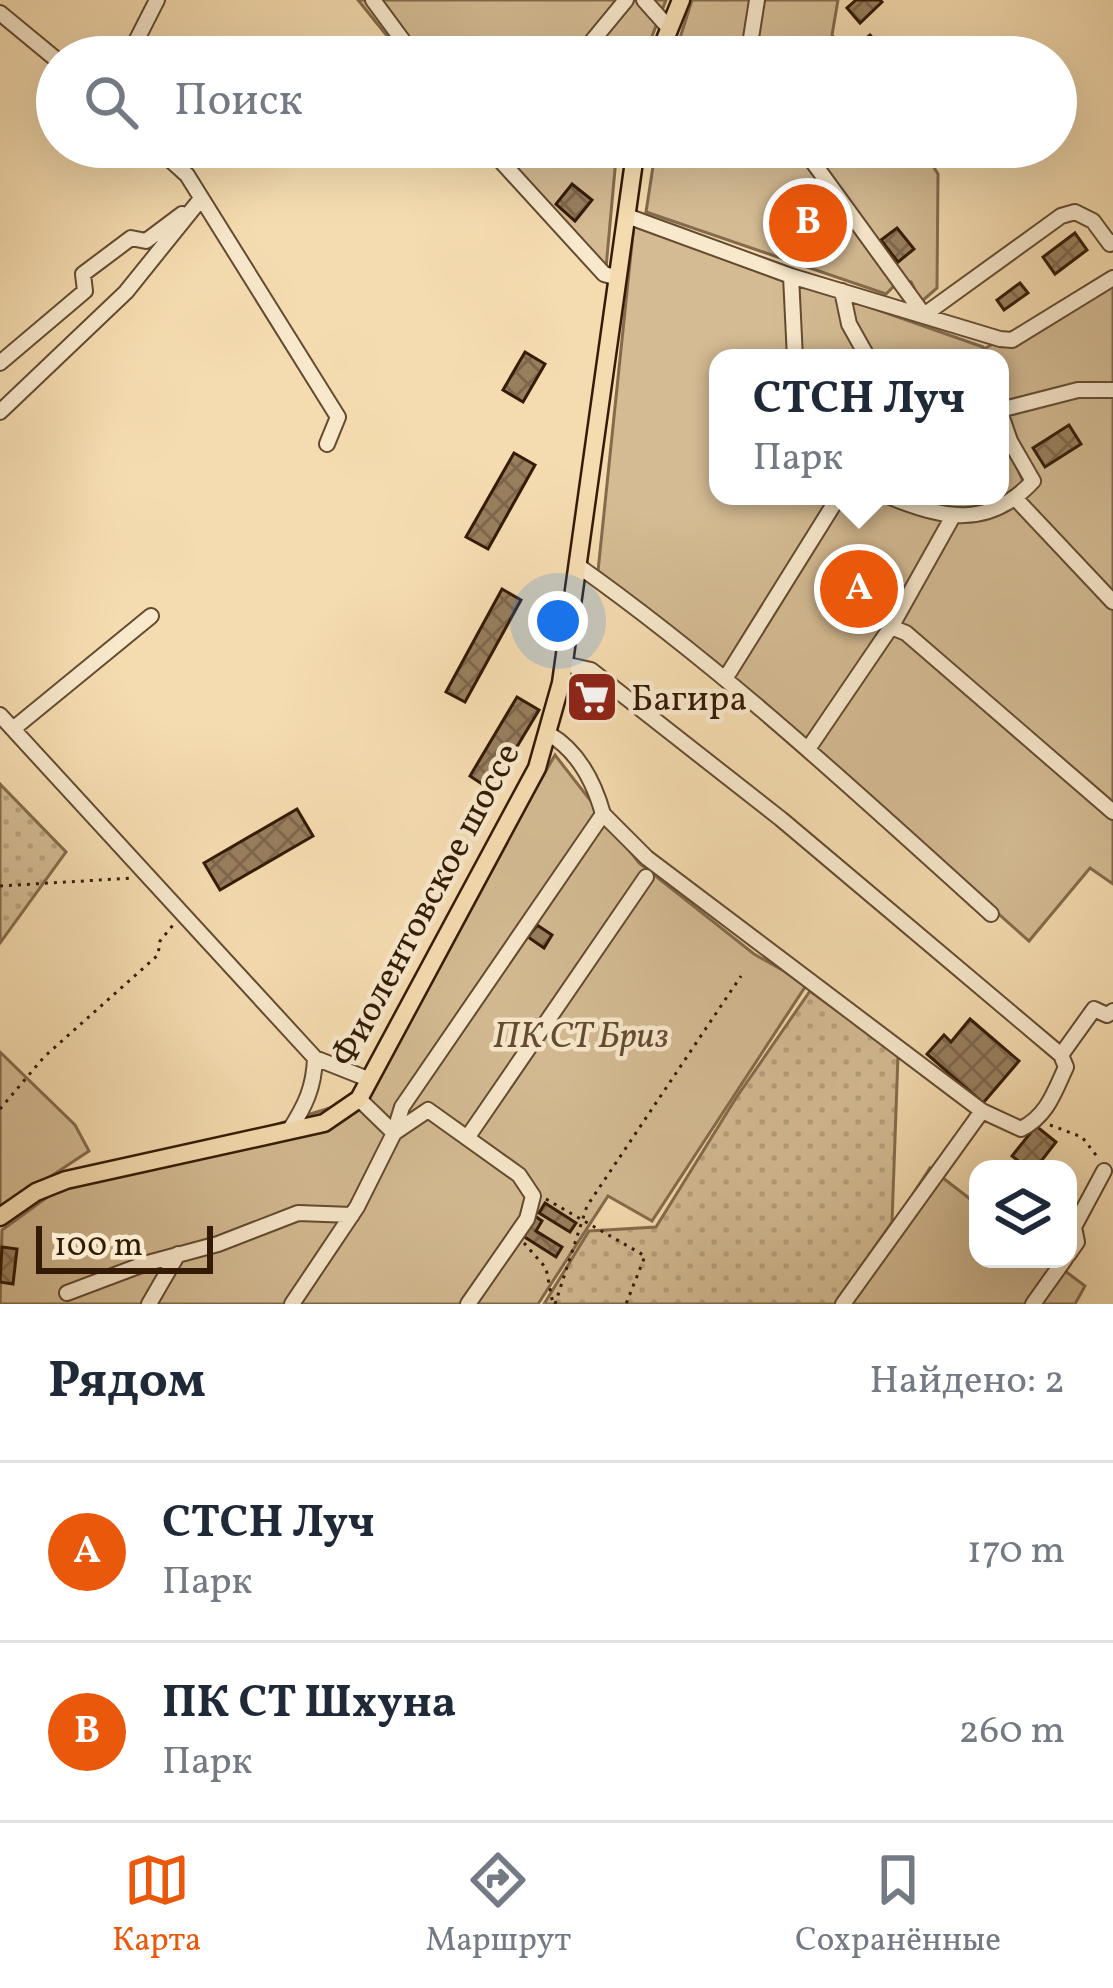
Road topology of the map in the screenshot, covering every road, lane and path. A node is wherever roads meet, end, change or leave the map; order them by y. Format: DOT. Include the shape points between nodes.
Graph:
graph roads {
  1 [pos="158,0"];
  2 [pos="373,0"];
  3 [pos="626,0"];
  4 [pos="644,0"];
  5 [pos="681,0"];
  6 [pos="757,0"];
  7 [pos="0,13"];
  8 [pos="669,28"];
  9 [pos="139,36"];
  10 [pos="400,36"];
  11 [pos="596,36"];
  12 [pos="666,36"];
  13 [pos="751,36"];
  14 [pos="36,43"];
  15 [pos="180,168"];
  16 [pos="513,168"];
  17 [pos="633,168"];
  18 [pos="817,168"];
  19 [pos="200,200"];
  20 [pos="627,216"];
  21 [pos="1113,242"];
  22 [pos="791,276"];
  23 [pos="618,278"];
  24 [pos="1113,278"];
  25 [pos="842,291"];
  26 [pos="924,315"];
  27 [pos="795,349"];
  28 [pos="863,349"];
  29 [pos="0,363"];
  30 [pos="1113,390"];
  31 [pos="3,402"];
  32 [pos="1009,409"];
  33 [pos="1009,438"];
  34 [pos="327,444"];
  35 [pos="1016,499"];
  36 [pos="1009,503"];
  37 [pos="832,505"];
  38 [pos="914,505"];
  39 [pos="1006,505"];
  40 [pos="952,518"];
  41 [pos="577,565"];
  42 [pos="1113,602"];
  43 [pos="151,616"];
  44 [pos="891,628"];
  45 [pos="564,664"];
  46 [pos="724,680"];
  47 [pos="0,715"];
  48 [pos="13,729"];
  49 [pos="549,734"];
  50 [pos="808,749"];
  51 [pos="1113,812"];
  52 [pos="603,814"];
  53 [pos="646,877"];
  54 [pos="134,878"];
  55 [pos="0,886"];
  56 [pos="182,913"];
  57 [pos="991,914"];
  58 [pos="741,976"];
  59 [pos="1113,1012"];
  60 [pos="1061,1055"];
  61 [pos="315,1058"];
  62 [pos="368,1079"];
  63 [pos="358,1099"];
  64 [pos="0,1109"];
  65 [pos="982,1111"];
  66 [pos="1037,1121"];
  67 [pos="289,1131"];
  68 [pos="394,1133"];
  69 [pos="467,1138"];
  70 [pos="1104,1171"];
  71 [pos="533,1196"];
  72 [pos="352,1215"];
  73 [pos="0,1217"];
  74 [pos="583,1219"];
  75 [pos="1077,1221"];
  76 [pos="516,1234"];
  77 [pos="178,1254"];
  78 [pos="1058,1268"];
  79 [pos="67,1293"];
  80 [pos="149,1304"];
  81 [pos="292,1304"];
  82 [pos="468,1304"];
  83 [pos="554,1304"];
  84 [pos="626,1304"];
  85 [pos="843,1304"];
  86 [pos="1033,1304"];
  1 -- 9 [label="street"];
  2 -- 10 [label="street"];
  3 -- 11 [label="street"];
  4 -- 8 [label="street"];
  5 -- 8 [label="main road"];
  6 -- 13 [label="street"];
  7 -- 14 [label="street"];
  8 -- 12 [label="main road"];
  15 -- 19 [label="street"];
  16 -- 23 [label="street" via="604,274"];
  17 -- 20 [label="main road, Фиолентовское шоссе"];
  18 -- 26 [label="street"];
  19 -- 29 [label="street" via="146,242 130,238 104,255 83,274 85,291"];
  19 -- 31 [label="street" via="126,292"];
  19 -- 34 [label="street" via="338,417"];
  20 -- 22 [label="street"];
  20 -- 23 [label="main road, Фиолентовское шоссе"];
  21 -- 26 [label="street" via="1093,221 1075,212 1061,216"];
  22 -- 25 [label="street"];
  22 -- 27 [label="street"];
  23 -- 41 [label="main road, Фиолентовское шоссе"];
  24 -- 26 [label="street" via="1012,340"];
  25 -- 26 [label="street"];
  25 -- 28 [label="street"];
  30 -- 32 [label="street" via="1078,390"];
  33 -- 35 [label="street" via="1033,482"];
  35 -- 36 [label="street"];
  35 -- 42 [label="street"];
  37 -- 46 [label="street"];
  38 -- 40 [label="street"];
  39 -- 40 [label="street"];
  40 -- 44 [label="street"];
  41 -- 45 [label="main road, Фиолентовское шоссе"];
  41 -- 46 [label="street"];
  43 -- 48 [label="street"];
  44 -- 50 [label="street"];
  44 -- 51 [label="street"];
  45 -- 49 [label="main road, Фиолентовское шоссе"];
  45 -- 60 [label="street" via="591,670 781,819"];
  46 -- 50 [label="street"];
  47 -- 48 [label="street"];
  48 -- 56 [label="street"];
  49 -- 52 [label="street" via="581,765"];
  49 -- 62 [label="main road, Фиолентовское шоссе"];
  50 -- 57 [label="street"];
  52 -- 65 [label="street" via="647,858"];
  52 -- 68 [label="street" via="402,1107"];
  53 -- 69 [label="street"];
  54 -- 55 [label="path"];
  56 -- 61 [label="street"];
  56 -- 64 [label="path" via="158,955 44,1057"];
  58 -- 74 [label="path"];
  59 -- 60 [label="street" via="1094,1009"];
  60 -- 66 [label="street" via="1066,1067"];
  61 -- 62 [label="street"];
  61 -- 67 [label="street" via="307,1102"];
  62 -- 63 [label="main road, Фиолентовское шоссе"];
  63 -- 67 [label="main road, Фиолентовское шоссе" via="324,1123"];
  63 -- 68 [label="street"];
  65 -- 66 [label="street" via="1021,1129"];
  65 -- 85 [label="street"];
  66 -- 70 [label="path" via="1082,1137"];
  67 -- 73 [label="main road, Фиолентовское шоссе" via="66,1180"];
  68 -- 69 [label="street" via="428,1110"];
  68 -- 72 [label="street"];
  69 -- 71 [label="street" via="519,1175"];
  70 -- 75 [label="street"];
  71 -- 74 [label="path"];
  71 -- 76 [label="street"];
  72 -- 77 [label="street" via="298,1213"];
  72 -- 81 [label="street"];
  74 -- 83 [label="path"];
  74 -- 84 [label="path" via="645,1256"];
  76 -- 82 [label="street"];
  76 -- 83 [label="path" via="546,1268"];
  77 -- 79 [label="street"];
  77 -- 80 [label="street"];
  78 -- 86 [label="street"];
}
